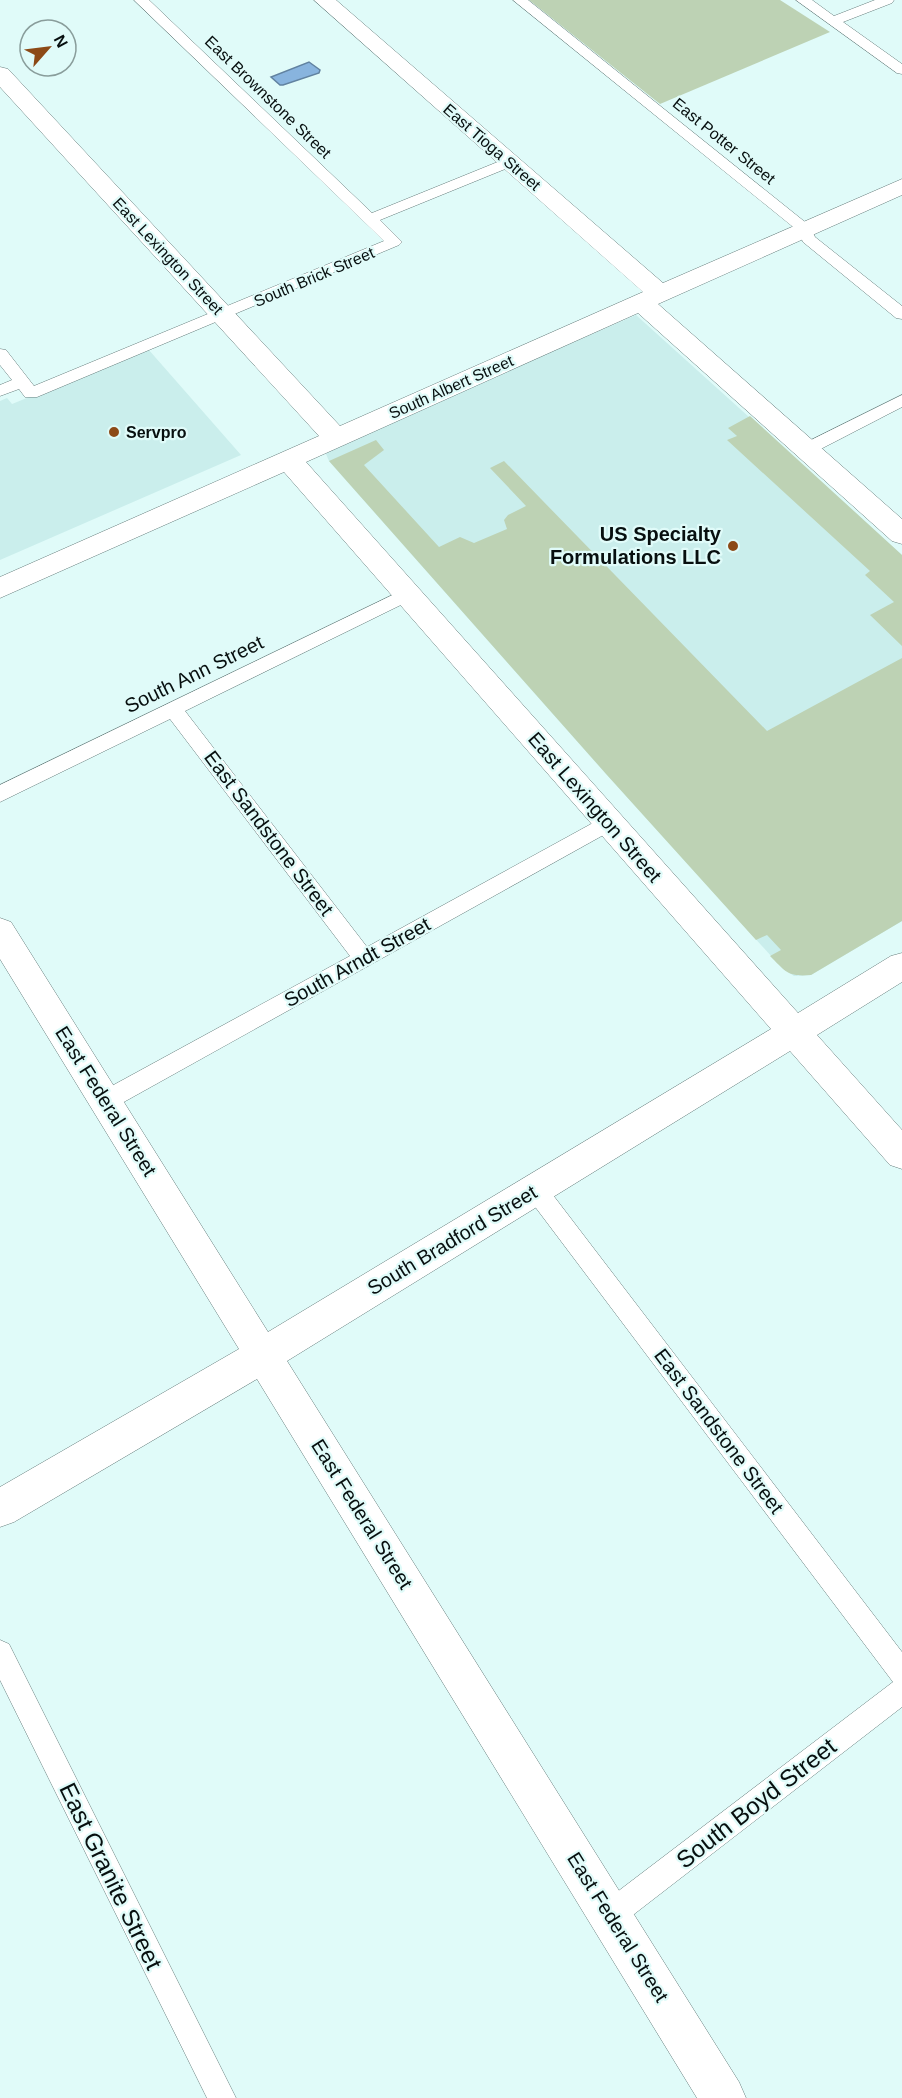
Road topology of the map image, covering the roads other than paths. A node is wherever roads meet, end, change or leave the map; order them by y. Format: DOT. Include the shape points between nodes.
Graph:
graph roads {
  1 [pos="141,0"];
  2 [pos="324,0"];
  3 [pos="520,0"];
  4 [pos="803,0"];
  5 [pos="887,0"];
  6 [pos="833,21"];
  7 [pos="902,70"];
  8 [pos="0,74"];
  9 [pos="510,162"];
  10 [pos="902,186"];
  11 [pos="370,219"];
  12 [pos="806,229"];
  13 [pos="651,298"];
  14 [pos="902,314"];
  15 [pos="222,315"];
  16 [pos="0,354"];
  17 [pos="23,382"];
  18 [pos="0,391"];
  19 [pos="902,400"];
  20 [pos="336,438"];
  21 [pos="807,449"];
  22 [pos="288,459"];
  23 [pos="902,534"];
  24 [pos="0,588"];
  25 [pos="407,594"];
  26 [pos="173,709"];
  27 [pos="0,794"];
  28 [pos="609,823"];
  29 [pos="0,931"];
  30 [pos="364,958"];
  31 [pos="902,966"];
  32 [pos="794,1032"];
  33 [pos="105,1101"];
  34 [pos="902,1154"];
  35 [pos="535,1189"];
  36 [pos="263,1355"];
  37 [pos="0,1508"];
  38 [pos="0,1653"];
  39 [pos="902,1673"];
  40 [pos="902,1691"];
  41 [pos="610,1916"];
  42 [pos="222,2098"];
  43 [pos="723,2098"];
  1 -- 11 [label="lane, East Brownstone Street"];
  2 -- 9 [label="street, East Tioga Street"];
  3 -- 12 [label="lane, East Potter Street"];
  4 -- 6 [label="lane"];
  5 -- 6 [label="lane"];
  6 -- 7 [label="lane"];
  8 -- 15 [label="street, East Lexington Street"];
  9 -- 11 [label="lane, South Brick Street"];
  9 -- 13 [label="street, East Tioga Street"];
  10 -- 12 [label="street, South Albert Street"];
  11 -- 15 [label="lane, South Brick Street" via="394,243"];
  12 -- 13 [label="street, South Albert Street"];
  12 -- 14 [label="lane, East Potter Street" via="808,239"];
  13 -- 20 [label="street, South Albert Street"];
  13 -- 21 [label="street, East Tioga Street"];
  15 -- 17 [label="lane, South Brick Street" via="31,393"];
  15 -- 20 [label="street, East Lexington Street"];
  16 -- 17 [label="lane"];
  17 -- 18 [label="lane"];
  19 -- 21 [label="lane"];
  20 -- 22 [label="street, South Albert Street"];
  21 -- 23 [label="street, East Tioga Street"];
  22 -- 24 [label="street, South Albert Street"];
  22 -- 25 [label="street, East Lexington Street"];
  25 -- 26 [label="lane, South Ann Street"];
  25 -- 28 [label="street, East Lexington Street"];
  26 -- 27 [label="lane, South Ann Street"];
  26 -- 30 [label="lane, East Sandstone Street"];
  28 -- 30 [label="lane, South Arndt Street"];
  28 -- 32 [label="street, East Lexington Street"];
  29 -- 33 [label="street, East Federal Street"];
  30 -- 33 [label="lane, South Arndt Street"];
  31 -- 32 [label="street, South Bradford Street"];
  32 -- 34 [label="street, East Lexington Street"];
  32 -- 35 [label="street, South Bradford Street"];
  33 -- 36 [label="street, East Federal Street"];
  35 -- 36 [label="street, South Bradford Street"];
  35 -- 39 [label="lane, East Sandstone Street"];
  36 -- 37 [label="street, South Bradford Street"];
  36 -- 41 [label="street, East Federal Street"];
  38 -- 42 [label="lane, East Granite Street"];
  40 -- 41 [label="lane, South Boyd Street"];
  41 -- 43 [label="street, East Federal Street"];
}
